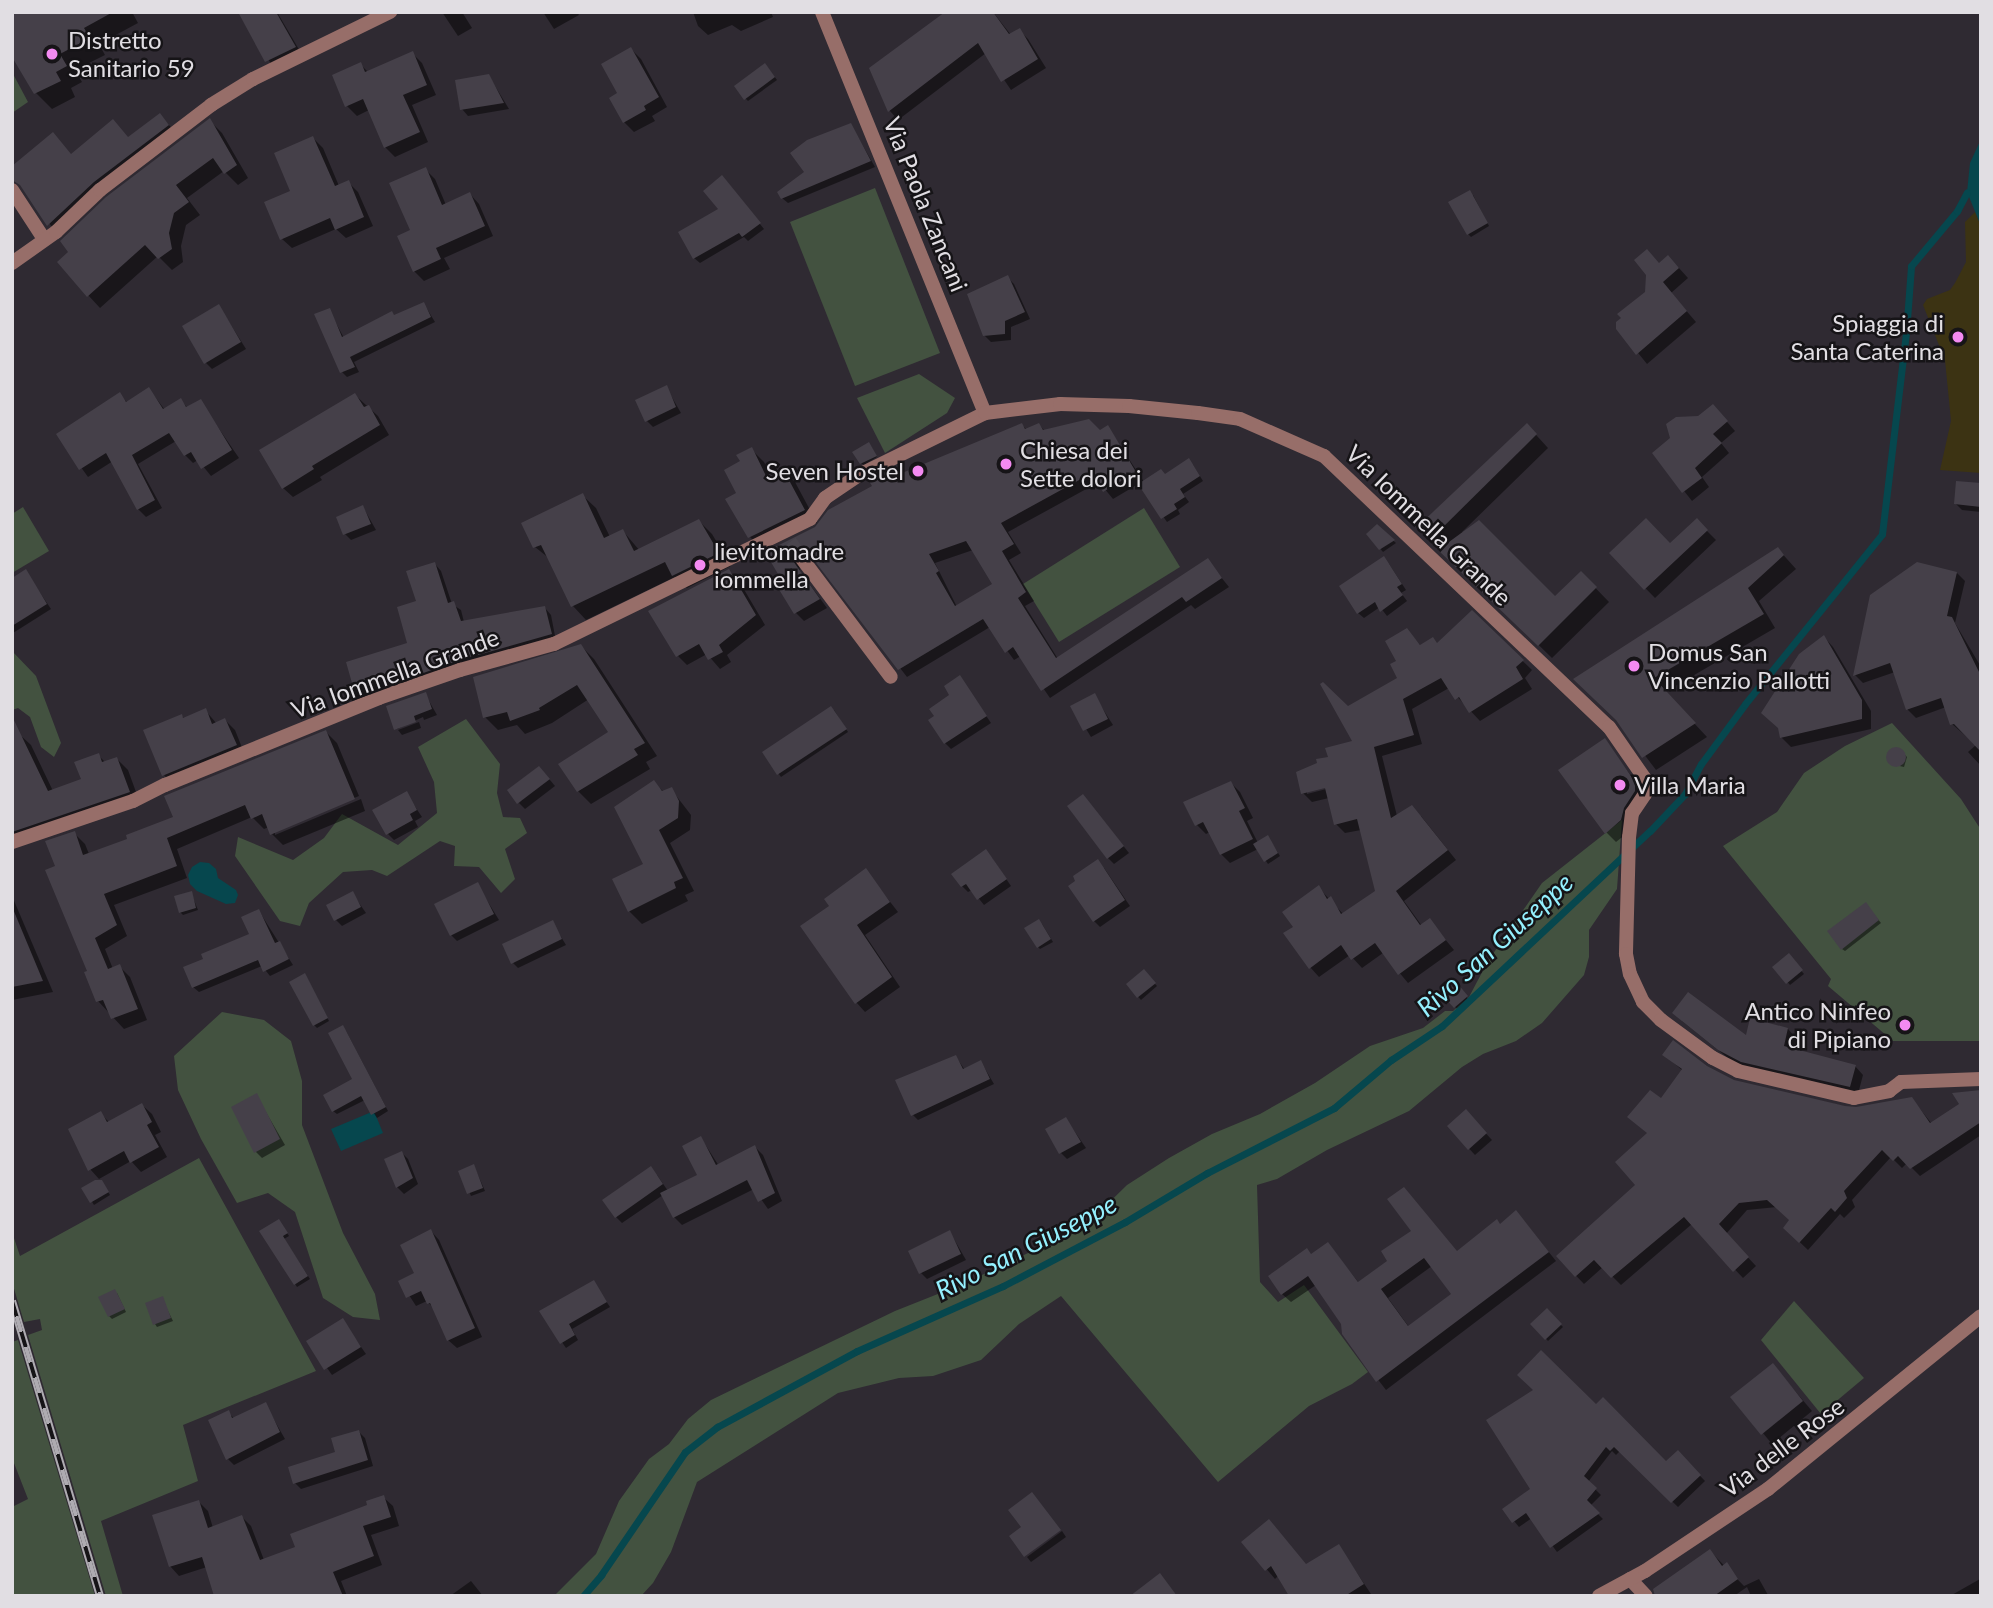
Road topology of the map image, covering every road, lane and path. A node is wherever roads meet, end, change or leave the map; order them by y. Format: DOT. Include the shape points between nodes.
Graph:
graph roads {
  1 [pos="390,12"];
  2 [pos="822,12"];
  3 [pos="12,190"];
  4 [pos="44,239"];
  5 [pos="12,263"];
  6 [pos="985,413"];
  7 [pos="800,556"];
  8 [pos="891,677"];
  9 [pos="12,842"];
  10 [pos="1981,1079"];
  11 [pos="1981,1316"];
  12 [pos="1630,1579"];
  13 [pos="1599,1596"];
  14 [pos="1646,1596"];
  1 -- 4 [label="street" via="253,79 211,105"];
  2 -- 6 [label="street, Via Paola Zancani"];
  3 -- 4 [label="street"];
  4 -- 5 [label="street"];
  6 -- 9 [label="street, Via Iommella Grande" via="859,475 825,498 810,519 788,536 554,643 379,698 133,801"];
  6 -- 10 [label="street, Via Iommella Grande" via="1060,404 1198,413 1240,419 1324,456 1609,727 1645,779 1645,794 1633,813 1626,897 1628,964 1643,1002 1661,1020 1738,1071 1854,1098 1889,1091 1901,1082"];
  7 -- 8 [label="street"];
  11 -- 12 [label="street, Via delle Rose" via="1781,1479"];
  12 -- 13 [label="street, Via delle Rose"];
  12 -- 14 [label="street"];
}
